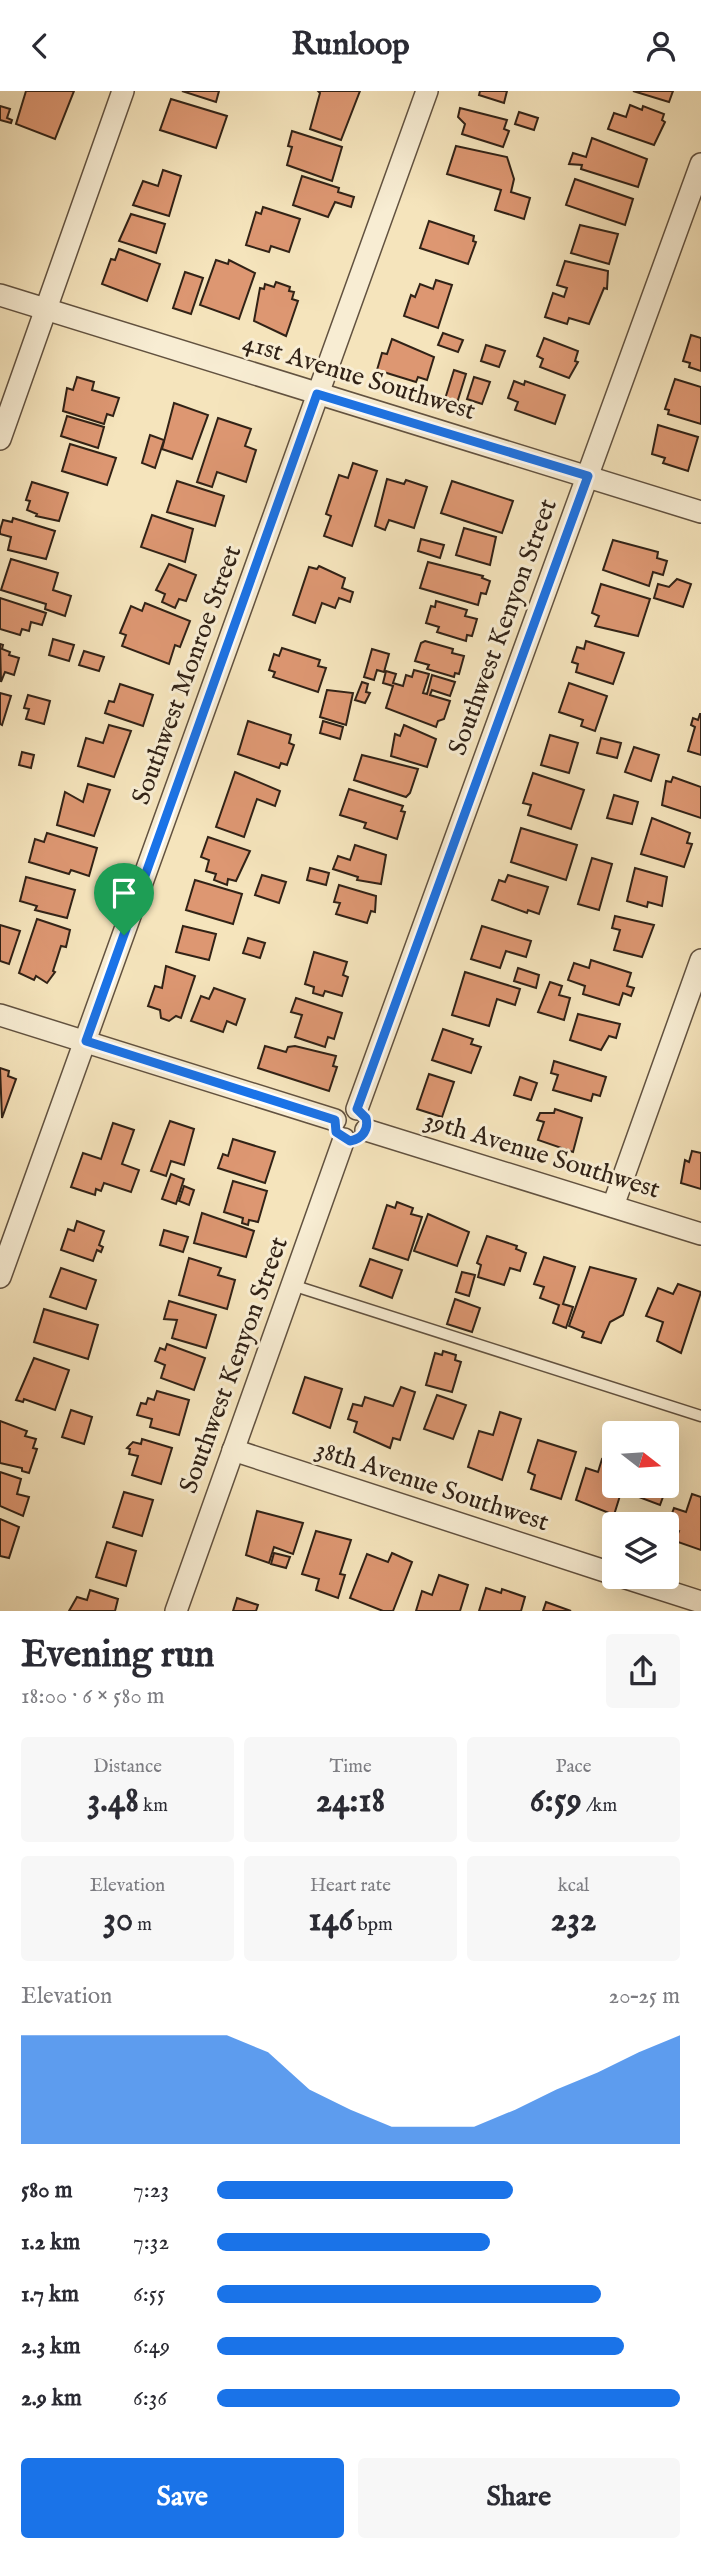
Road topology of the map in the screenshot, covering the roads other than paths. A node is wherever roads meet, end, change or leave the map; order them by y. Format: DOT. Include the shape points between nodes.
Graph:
graph roads {
  1 [pos="123,91"];
  2 [pos="427,91"];
  3 [pos="701,164"];
  4 [pos="0,295"];
  5 [pos="46,309"];
  6 [pos="317,394"];
  7 [pos="0,439"];
  8 [pos="588,476"];
  9 [pos="701,512"];
  10 [pos="701,960"];
  11 [pos="0,1015"];
  12 [pos="86,1041"];
  13 [pos="357,1109"];
  14 [pos="335,1120"];
  15 [pos="366,1130"];
  16 [pos="344,1139"];
  17 [pos="613,1206"];
  18 [pos="701,1234"];
  19 [pos="0,1277"];
  20 [pos="292,1285"];
  21 [pos="701,1416"];
  22 [pos="233,1450"];
  23 [pos="602,1570"];
  24 [pos="660,1589"];
  25 [pos="701,1602"];
  26 [pos="176,1611"];
  1 -- 5 [label="street"];
  2 -- 6 [label="street, Southwest Monroe Street"];
  3 -- 8 [label="street, Southwest Kenyon Street"];
  4 -- 5 [label="street, 41st Avenue Southwest"];
  5 -- 6 [label="street, 41st Avenue Southwest"];
  5 -- 7 [label="street"];
  6 -- 8 [label="street, 41st Avenue Southwest"];
  6 -- 12 [label="street, Southwest Monroe Street"];
  8 -- 9 [label="street, 41st Avenue Southwest"];
  8 -- 13 [label="street, Southwest Kenyon Street"];
  10 -- 17 [label="street"];
  11 -- 12 [label="street"];
  12 -- 14 [label="street"];
  12 -- 19 [label="street, Southwest Monroe Street"];
  13 -- 14 [label="street" via="343,1109"];
  13 -- 15 [label="street" via="366,1118"];
  14 -- 16 [label="street" via="336,1132"];
  15 -- 16 [label="street" via="355,1140"];
  15 -- 17 [label="street, 39th Avenue Southwest"];
  16 -- 20 [label="street, Southwest Kenyon Street"];
  17 -- 18 [label="street, 39th Avenue Southwest"];
  20 -- 21 [label="lane"];
  20 -- 22 [label="street, Southwest Kenyon Street"];
  22 -- 23 [label="street, 38th Avenue Southwest"];
  22 -- 26 [label="street, Southwest Kenyon Street"];
  24 -- 25 [label="street"];
}
